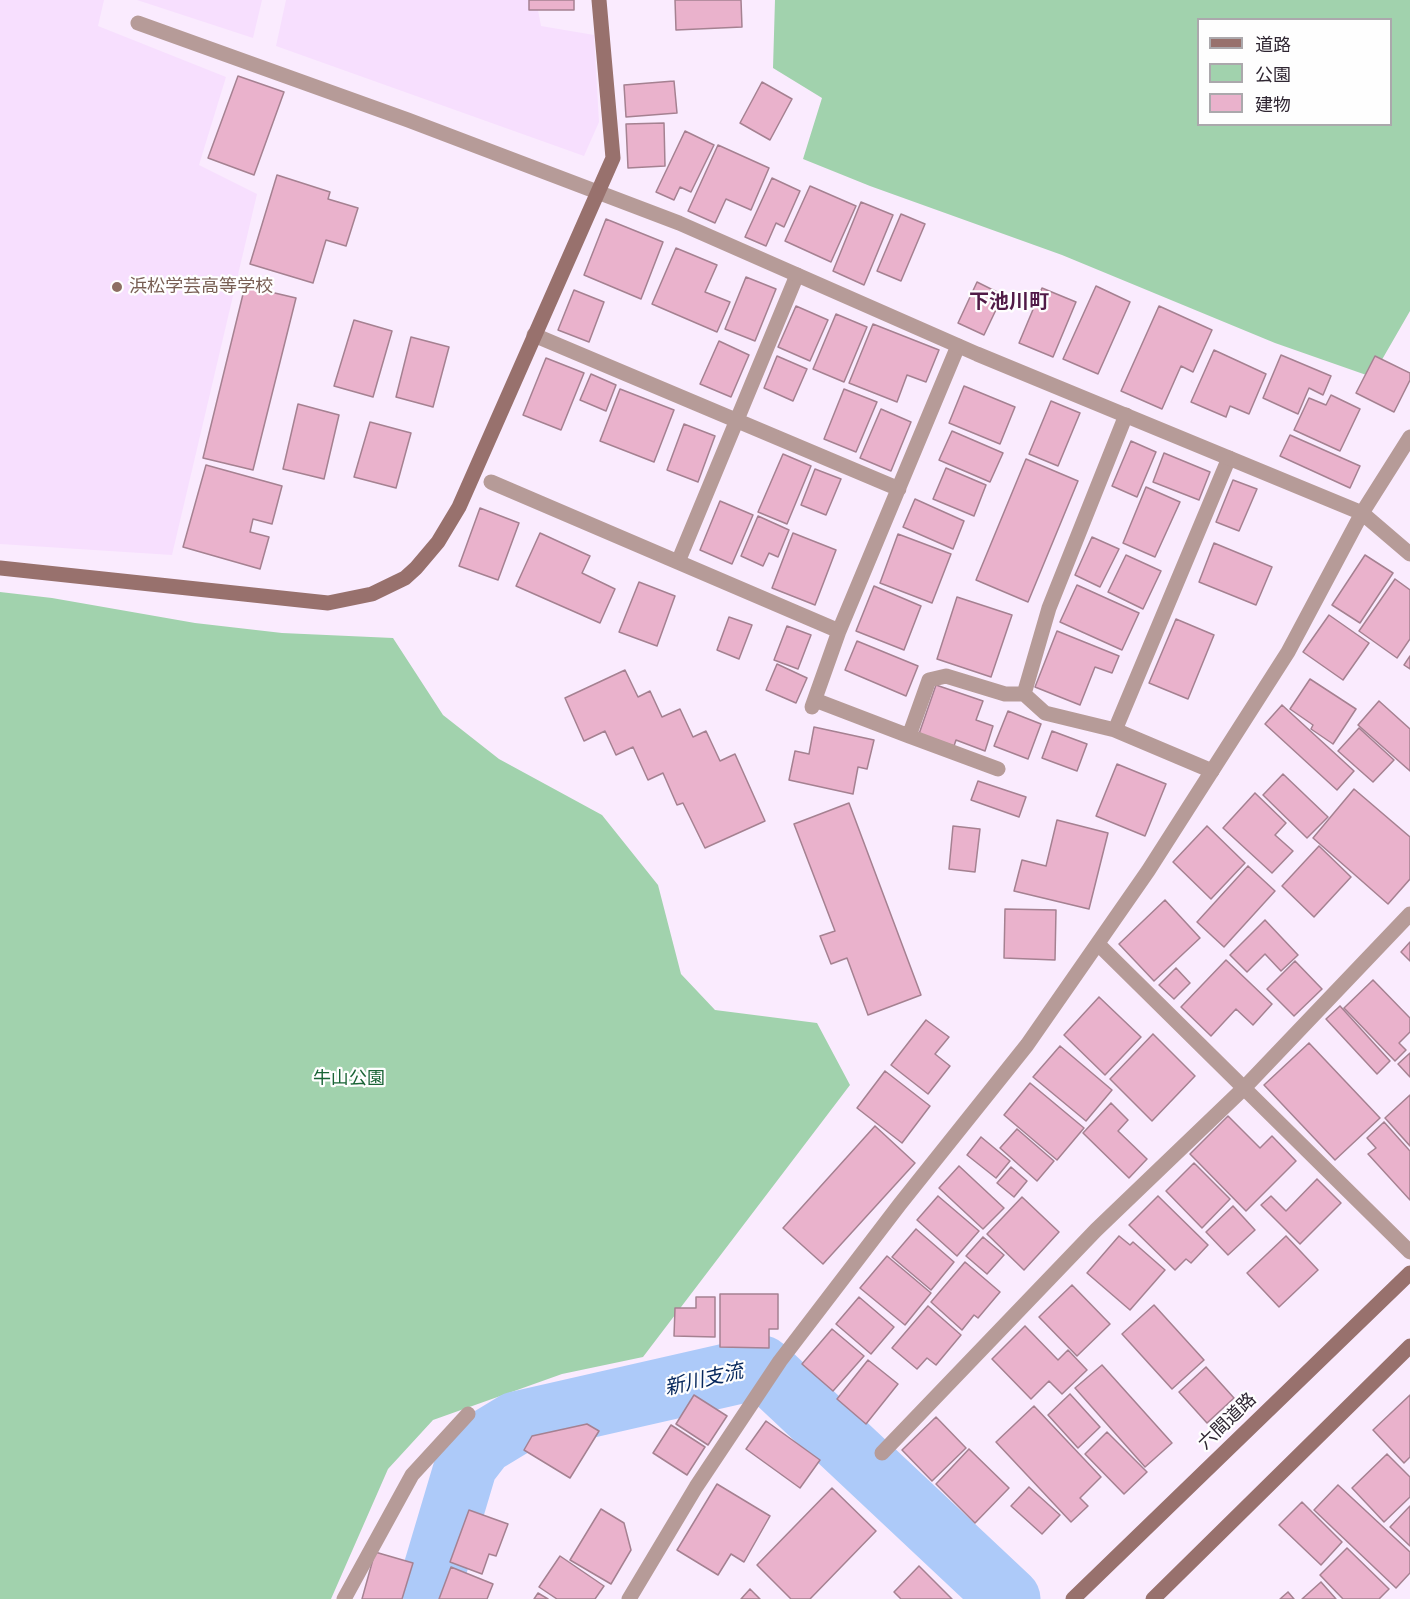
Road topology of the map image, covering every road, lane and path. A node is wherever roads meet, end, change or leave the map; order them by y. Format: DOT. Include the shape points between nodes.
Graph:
graph roads {
  1 [pos="599,0"];
  2 [pos="138,23"];
  3 [pos="597,192"];
  4 [pos="797,274"];
  5 [pos="534,335"];
  6 [pos="958,346"];
  7 [pos="1126,415"];
  8 [pos="737,420"];
  9 [pos="1410,437"];
  10 [pos="1229,458"];
  11 [pos="491,482"];
  12 [pos="899,489"];
  13 [pos="1362,513"];
  14 [pos="1410,554"];
  15 [pos="678,562"];
  16 [pos="0,568"];
  17 [pos="839,632"];
  18 [pos="1024,694"];
  19 [pos="1115,730"];
  20 [pos="909,736"];
  21 [pos="998,769"];
  22 [pos="1212,771"];
  23 [pos="1410,914"];
  24 [pos="1098,944"];
  25 [pos="1243,1089"];
  26 [pos="1410,1252"];
  27 [pos="1410,1272"];
  28 [pos="1410,1346"];
  29 [pos="468,1414"];
  30 [pos="882,1453"];
  31 [pos="344,1599"];
  32 [pos="629,1599"];
  33 [pos="1073,1599"];
  34 [pos="1153,1599"];
  1 -- 3 [label="street" via="613,158"];
  2 -- 3 [label="street"];
  3 -- 4 [label="street"];
  3 -- 5 [label="street"];
  4 -- 6 [label="street"];
  4 -- 8 [label="street"];
  5 -- 8 [label="street"];
  5 -- 16 [label="street" via="459,507 427,556 405,578 388,588 347,600 307,602"];
  6 -- 7 [label="street"];
  6 -- 12 [label="street"];
  7 -- 10 [label="street"];
  7 -- 18 [label="street" via="1049,608"];
  8 -- 12 [label="street"];
  8 -- 15 [label="street"];
  9 -- 13 [label="street"];
  10 -- 13 [label="street"];
  10 -- 19 [label="street"];
  11 -- 15 [label="street"];
  12 -- 17 [label="street"];
  13 -- 14 [label="street"];
  13 -- 22 [label="street" via="1288,652"];
  15 -- 17 [label="street"];
  17 -- 20 [label="street" via="814,703"];
  18 -- 19 [label="street" via="1045,713"];
  18 -- 20 [label="street" via="1005,694 946,676 929,680"];
  19 -- 22 [label="street"];
  20 -- 21 [label="street"];
  22 -- 24 [label="street"];
  23 -- 25 [label="street"];
  24 -- 25 [label="street"];
  24 -- 32 [label="street" via="1027,1046 780,1361 696,1487"];
  25 -- 26 [label="street"];
  25 -- 30 [label="street" via="1096,1230"];
  27 -- 33 [label="street, 六間道路"];
  28 -- 34 [label="street"];
  29 -- 31 [label="street" via="412,1475"];
}
